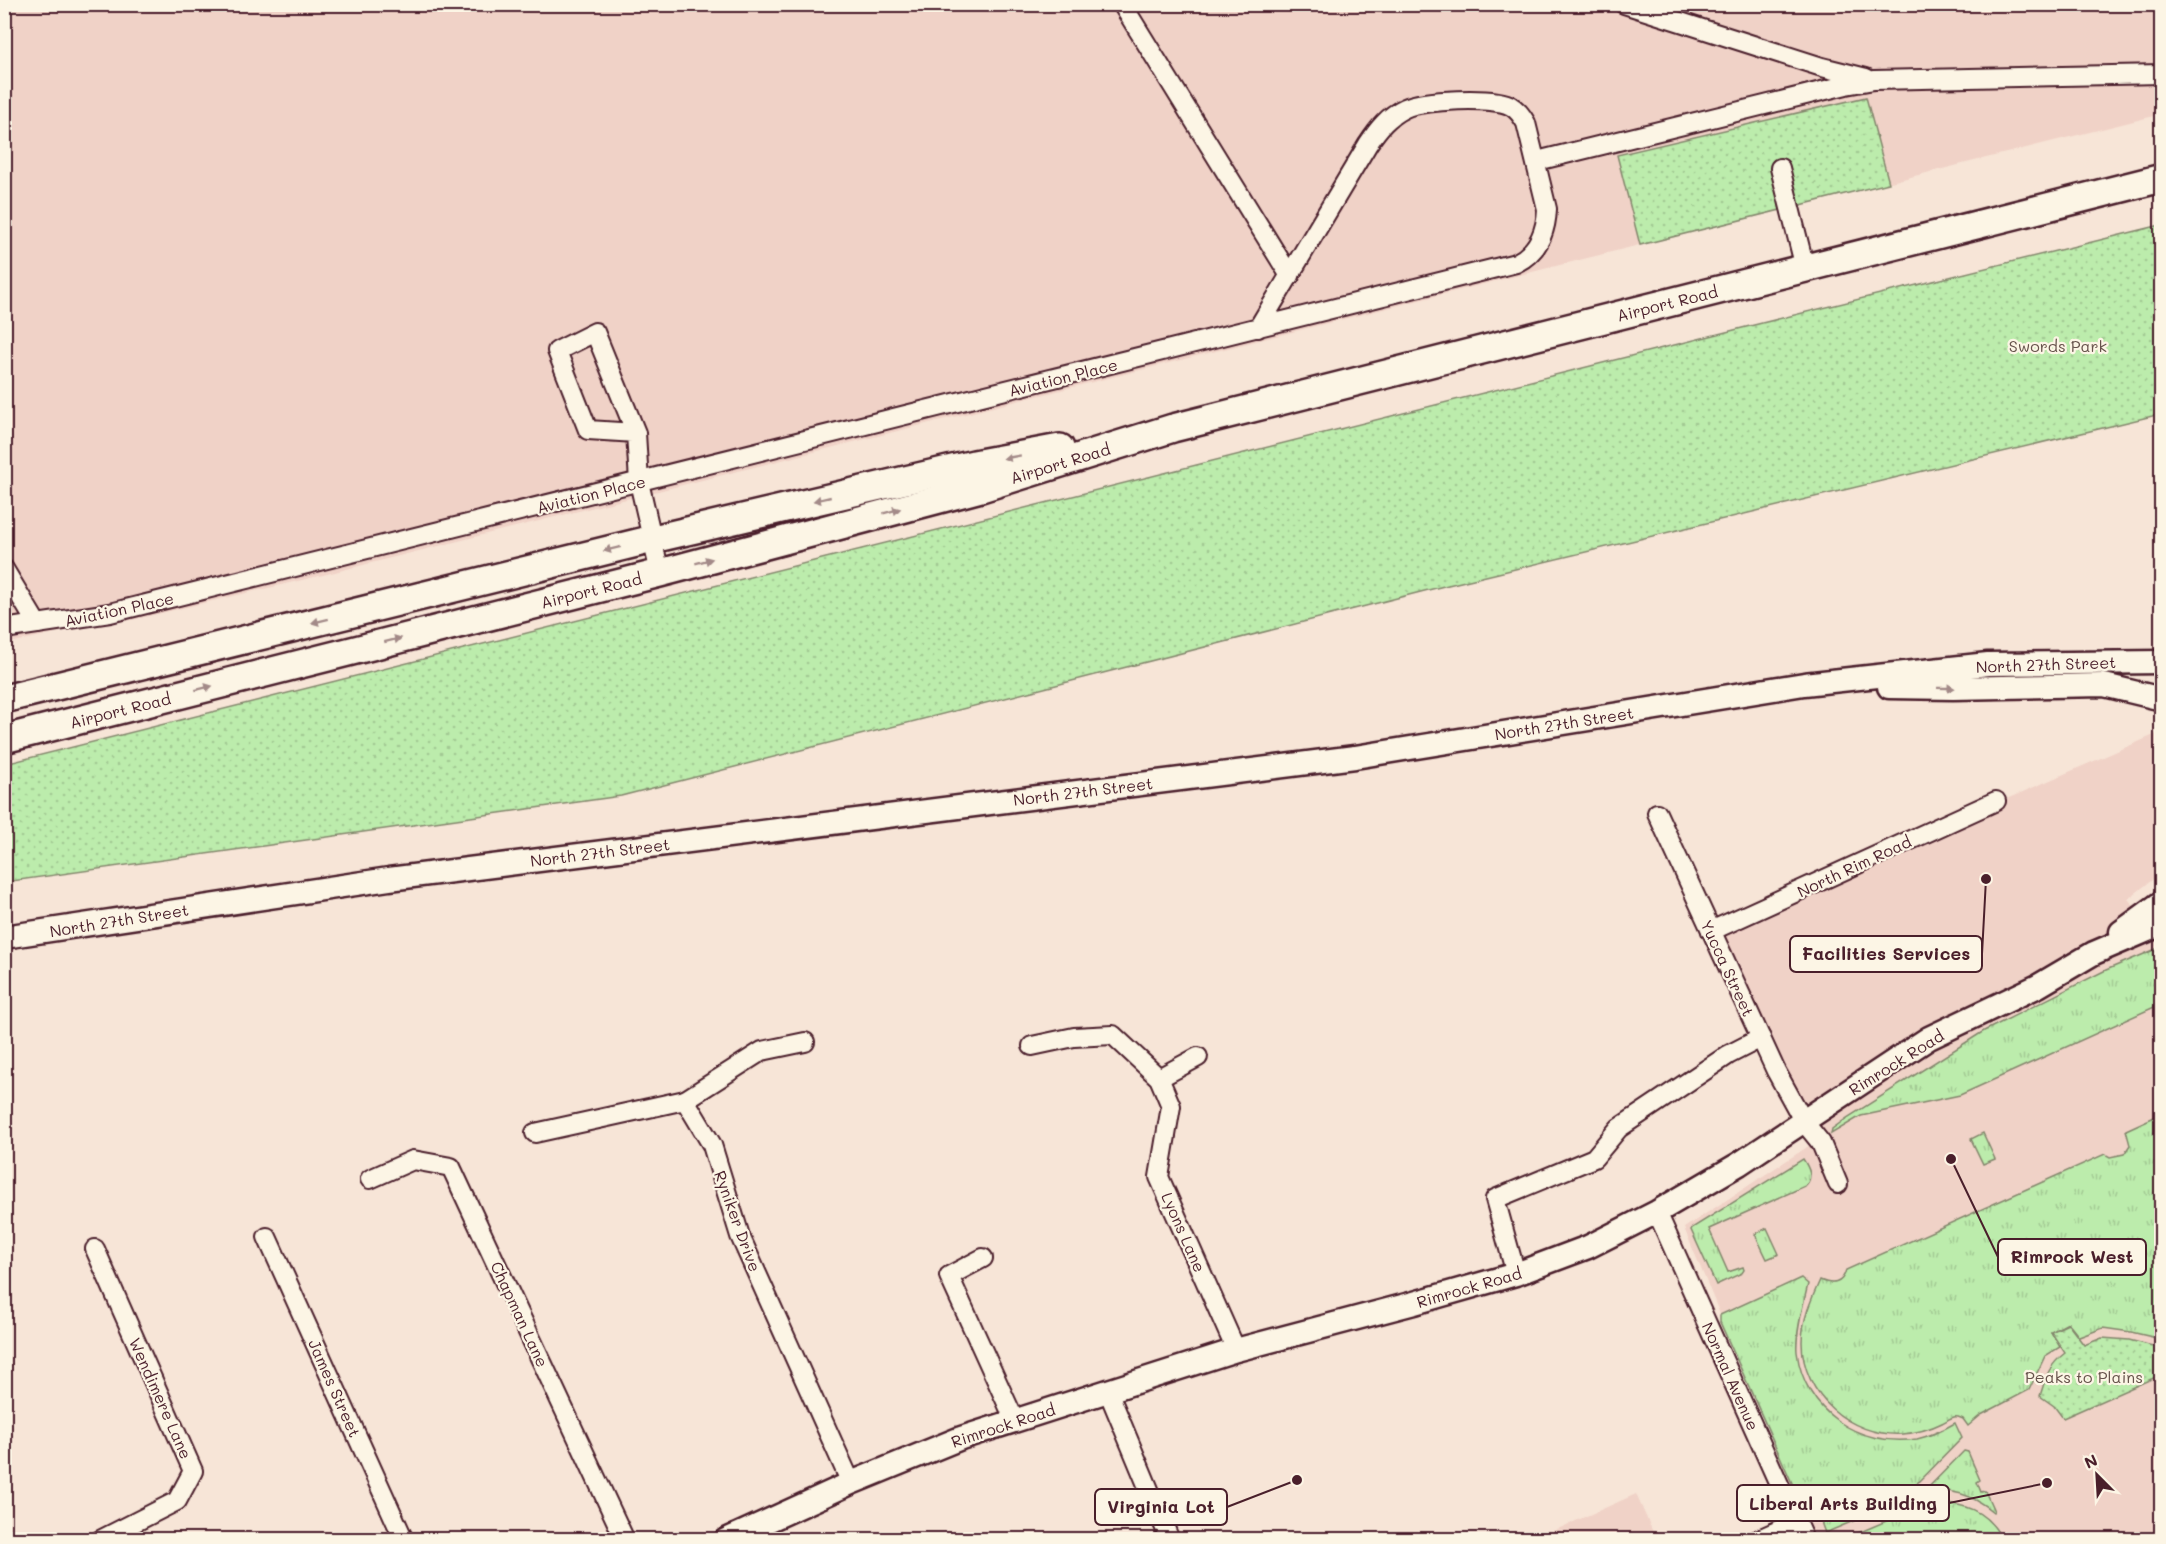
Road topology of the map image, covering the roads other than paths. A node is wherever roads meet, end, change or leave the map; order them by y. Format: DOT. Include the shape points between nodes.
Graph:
graph roads {
  1 [pos="1122,4"];
  2 [pos="1624,4"];
  3 [pos="2162,74"];
  4 [pos="1874,80"];
  5 [pos="1537,161"];
  6 [pos="1780,168"];
  7 [pos="2162,178"];
  8 [pos="1805,268"];
  9 [pos="1290,276"];
  10 [pos="1258,328"];
  11 [pos="1173,428"];
  12 [pos="636,433"];
  13 [pos="639,482"];
  14 [pos="652,539"];
  15 [pos="4,569"];
  16 [pos="660,573"];
  17 [pos="37,624"];
  18 [pos="4,629"];
  19 [pos="2162,662"];
  20 [pos="1804,684"];
  21 [pos="4,699"];
  22 [pos="2162,699"];
  23 [pos="4,739"];
  24 [pos="1996,801"];
  25 [pos="1657,813"];
  26 [pos="2162,902"];
  27 [pos="2162,924"];
  28 [pos="1711,931"];
  29 [pos="2162,931"];
  30 [pos="4,937"];
  31 [pos="2094,953"];
  32 [pos="1761,1038"];
  33 [pos="806,1042"];
  34 [pos="1032,1046"];
  35 [pos="1198,1057"];
  36 [pos="1159,1078"];
  37 [pos="685,1100"];
  38 [pos="1804,1122"];
  39 [pos="535,1133"];
  40 [pos="370,1179"];
  41 [pos="1838,1184"];
  42 [pos="1657,1212"];
  43 [pos="267,1237"];
  44 [pos="95,1249"];
  45 [pos="983,1258"];
  46 [pos="1516,1274"];
  47 [pos="1236,1350"];
  48 [pos="1108,1391"];
  49 [pos="1015,1421"];
  50 [pos="851,1484"];
  51 [pos="1797,1522"];
  52 [pos="1165,1538"];
  53 [pos="100,1539"];
  54 [pos="404,1539"];
  55 [pos="625,1539"];
  56 [pos="726,1539"];
  57 [pos="1757,1539"];
  58 [pos="1804,1539"];
  1 -- 9 [label="street"];
  2 -- 4 [label="street"];
  3 -- 4 [label="street"];
  4 -- 5 [label="street"];
  5 -- 9 [label="street, Aviation Place" via="1526,123 1511,105 1485,100 1406,108 1376,132"];
  5 -- 10 [label="street, Aviation Place" via="1547,222 1528,257"];
  6 -- 8 [label="street"];
  7 -- 8 [label="highway, Airport Road"];
  8 -- 11 [label="highway, Airport Road"];
  9 -- 10 [label="street, Aviation Place"];
  10 -- 13 [label="street, Aviation Place"];
  11 -- 14 [label="highway, Airport Road, one-way" via="974,464"];
  16 -- 11 [label="highway, Airport Road, one-way" via="981,488"];
  12 -- 12 [label="street" via="595,332 557,351 588,430"];
  12 -- 13 [label="street"];
  13 -- 14 [label="street"];
  13 -- 17 [label="street, Aviation Place" via="110,613"];
  14 -- 16 [label="street"];
  14 -- 21 [label="highway, Airport Road, one-way"];
  15 -- 17 [label="street"];
  23 -- 16 [label="highway, Airport Road, one-way"];
  17 -- 18 [label="street, Aviation Place"];
  19 -- 20 [label="main road, North 27th Street" via="1988,664"];
  20 -- 22 [label="main road, one-way" via="1953,688 2104,685"];
  20 -- 30 [label="main road, North 27th Street" via="1355,757 389,879"];
  24 -- 28 [label="street, North Rim Road"];
  25 -- 28 [label="street, Yucca Street"];
  26 -- 31 [label="main road"];
  27 -- 31 [label="main road, Rimrock Road"];
  28 -- 32 [label="street, Yucca Street"];
  29 -- 31 [label="main road"];
  31 -- 38 [label="main road, Rimrock Road" via="2038,986 1929,1038"];
  32 -- 38 [label="street, Yucca Street"];
  32 -- 46 [label="street" via="1728,1055 1619,1128 1594,1158 1496,1199"];
  33 -- 37 [label="street" via="762,1051"];
  34 -- 36 [label="street, Lyons Lane" via="1074,1037 1113,1035"];
  35 -- 36 [label="street"];
  36 -- 47 [label="street, Lyons Lane" via="1171,1106 1159,1177"];
  37 -- 39 [label="street"];
  37 -- 50 [label="street, Ryniker Drive" via="712,1145 740,1236"];
  38 -- 41 [label="street, Yucca Street" via="1821,1143"];
  38 -- 42 [label="main road, Rimrock Road"];
  40 -- 55 [label="street, Chapman Lane" via="413,1161 451,1167"];
  42 -- 46 [label="main road, Rimrock Road" via="1588,1247"];
  42 -- 51 [label="street, Normal Avenue"];
  43 -- 54 [label="street, James Street"];
  44 -- 53 [label="street, Wendimere Lane" via="193,1471 177,1501"];
  45 -- 49 [label="street" via="949,1276"];
  46 -- 47 [label="main road, Rimrock Road"];
  47 -- 48 [label="main road, Rimrock Road"];
  48 -- 49 [label="main road, Rimrock Road"];
  48 -- 52 [label="street"];
  49 -- 50 [label="main road, Rimrock Road" via="962,1438"];
  50 -- 56 [label="main road, Rimrock Road"];
  51 -- 57 [label="street"];
  51 -- 58 [label="street, Normal Avenue"];
}
